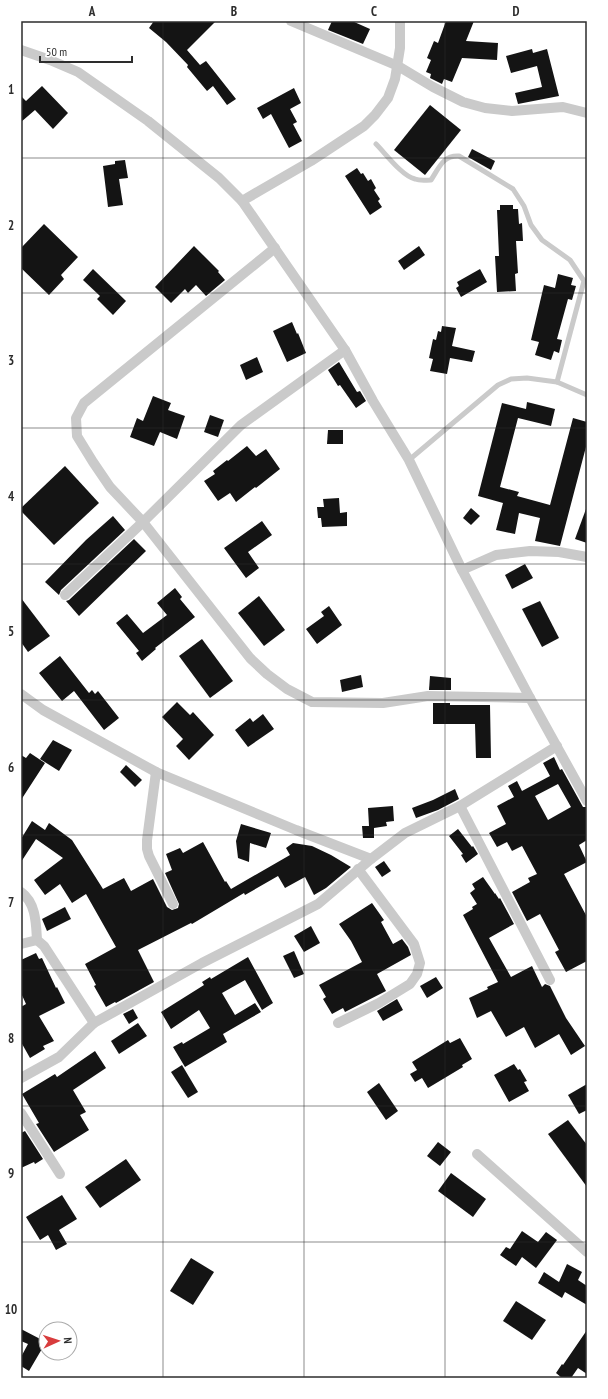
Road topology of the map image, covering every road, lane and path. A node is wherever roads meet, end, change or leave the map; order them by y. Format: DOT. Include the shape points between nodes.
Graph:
graph roads {
  1 [pos="291,21"];
  2 [pos="400,21"];
  3 [pos="21,50"];
  4 [pos="398,66"];
  5 [pos="587,113"];
  6 [pos="376,144"];
  7 [pos="242,201"];
  8 [pos="275,248"];
  9 [pos="345,350"];
  10 [pos="557,382"];
  11 [pos="587,394"];
  12 [pos="409,460"];
  13 [pos="143,522"];
  14 [pos="587,557"];
  15 [pos="462,570"];
  16 [pos="65,595"];
  17 [pos="21,694"];
  18 [pos="530,698"];
  19 [pos="557,746"];
  20 [pos="156,772"];
  21 [pos="587,802"];
  22 [pos="460,806"];
  23 [pos="371,858"];
  24 [pos="358,869"];
  25 [pos="21,892"];
  26 [pos="173,904"];
  27 [pos="37,940"];
  28 [pos="21,944"];
  29 [pos="550,980"];
  30 [pos="94,1023"];
  31 [pos="338,1023"];
  32 [pos="21,1078"];
  33 [pos="21,1113"];
  34 [pos="477,1154"];
  35 [pos="60,1174"];
  36 [pos="587,1252"];
  1 -- 4 [label="street"];
  2 -- 4 [label="street"];
  3 -- 7 [label="street" via="78,72 148,121 219,178"];
  4 -- 5 [label="street" via="463,102 485,108 512,112 563,107"];
  4 -- 7 [label="street" via="388,98 364,126 311,161"];
  6 -- 10 [label="lane" via="407,176 422,181 430,180 446,158 451,155 459,156 513,189 524,206 531,225 542,240 570,260 584,280"];
  7 -- 8 [label="street"];
  8 -- 9 [label="street"];
  8 -- 13 [label="street" via="84,403 76,418 77,436 93,462 110,487"];
  9 -- 12 [label="street"];
  9 -- 13 [label="street" via="241,425"];
  10 -- 11 [label="lane"];
  10 -- 12 [label="lane" via="527,378 511,379 498,385"];
  12 -- 15 [label="street"];
  13 -- 16 [label="street"];
  13 -- 18 [label="street" via="250,658 287,690 312,702 384,703 428,696"];
  14 -- 15 [label="street" via="559,552 530,551 496,555"];
  15 -- 18 [label="street"];
  17 -- 20 [label="street" via="43,710"];
  18 -- 19 [label="street"];
  19 -- 21 [label="street"];
  19 -- 22 [label="street"];
  20 -- 23 [label="street"];
  20 -- 26 [label="street" via="147,849"];
  22 -- 23 [label="street" via="405,834"];
  22 -- 29 [label="street"];
  23 -- 24 [label="street"];
  24 -- 30 [label="street" via="318,904 202,963"];
  24 -- 31 [label="street" via="414,944 420,963 417,974 410,984"];
  25 -- 27 [label="street" via="28,897 33,910"];
  27 -- 28 [label="street"];
  27 -- 30 [label="street" via="44,946"];
  30 -- 32 [label="street" via="59,1057"];
  33 -- 35 [label="street"];
  34 -- 36 [label="street"];
}
